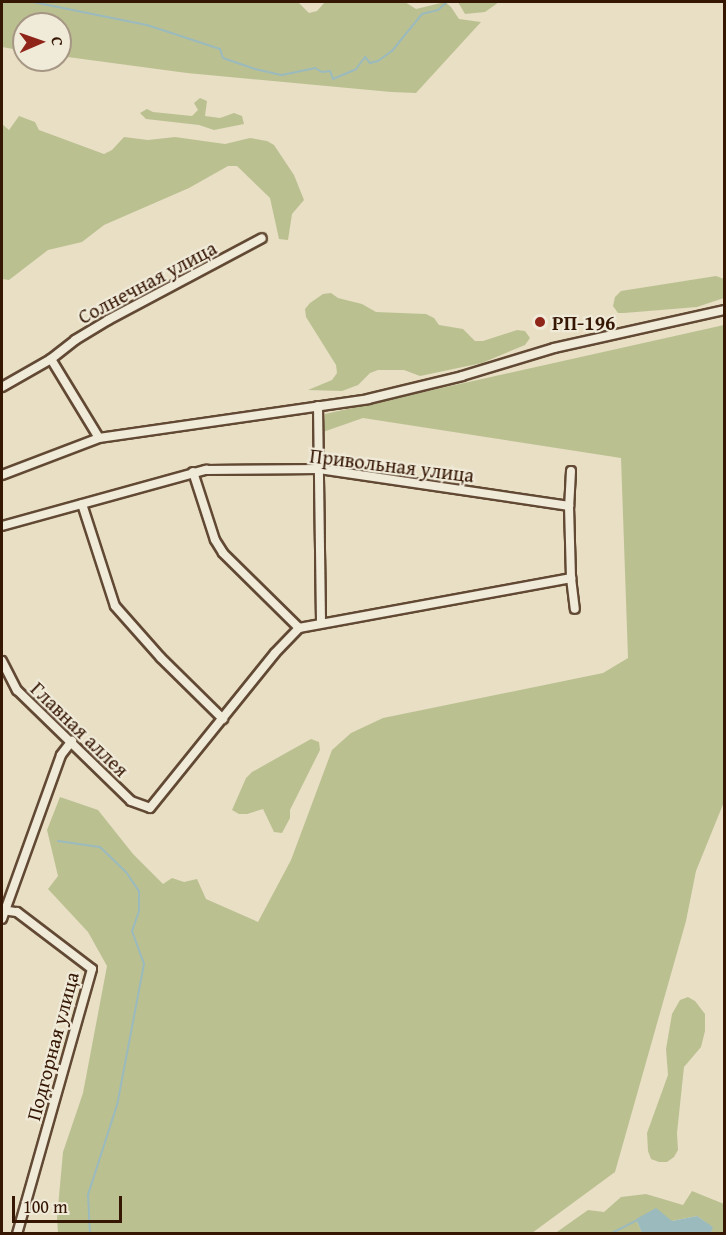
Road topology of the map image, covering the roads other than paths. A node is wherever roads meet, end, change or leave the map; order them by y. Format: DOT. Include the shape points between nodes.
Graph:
graph roads {
  1 [pos="262,238"];
  2 [pos="724,310"];
  3 [pos="51,359"];
  4 [pos="2,387"];
  5 [pos="318,406"];
  6 [pos="99,438"];
  7 [pos="319,469"];
  8 [pos="571,471"];
  9 [pos="193,472"];
  10 [pos="2,476"];
  11 [pos="82,504"];
  12 [pos="569,506"];
  13 [pos="2,526"];
  14 [pos="571,578"];
  15 [pos="575,609"];
  16 [pos="321,622"];
  17 [pos="299,628"];
  18 [pos="2,661"];
  19 [pos="222,719"];
  20 [pos="72,741"];
  21 [pos="3,910"];
  22 [pos="2,919"];
  23 [pos="17,1233"];
  1 -- 3 [label="street, Солнечная улица" via="108,320"];
  2 -- 5 [label="street" via="554,348 409,390"];
  3 -- 4 [label="street, Солнечная улица"];
  3 -- 6 [label="street"];
  5 -- 6 [label="street"];
  5 -- 7 [label="street"];
  6 -- 10 [label="street"];
  7 -- 9 [label="street, Привольная улица"];
  7 -- 12 [label="street, Привольная улица"];
  7 -- 16 [label="street"];
  8 -- 12 [label="street"];
  9 -- 11 [label="street, Привольная улица"];
  9 -- 17 [label="street" via="223,553"];
  11 -- 13 [label="street, Привольная улица"];
  11 -- 19 [label="street" via="115,606"];
  12 -- 14 [label="street"];
  14 -- 15 [label="street"];
  14 -- 16 [label="street"];
  16 -- 17 [label="street"];
  17 -- 19 [label="street"];
  18 -- 20 [label="street, Главная аллея" via="16,690"];
  19 -- 20 [label="street, Главная аллея" via="150,808 131,801"];
  20 -- 21 [label="street" via="62,755"];
  21 -- 22 [label="street"];
  21 -- 23 [label="street, Подгорная улица" via="17,912 92,969"];
}
